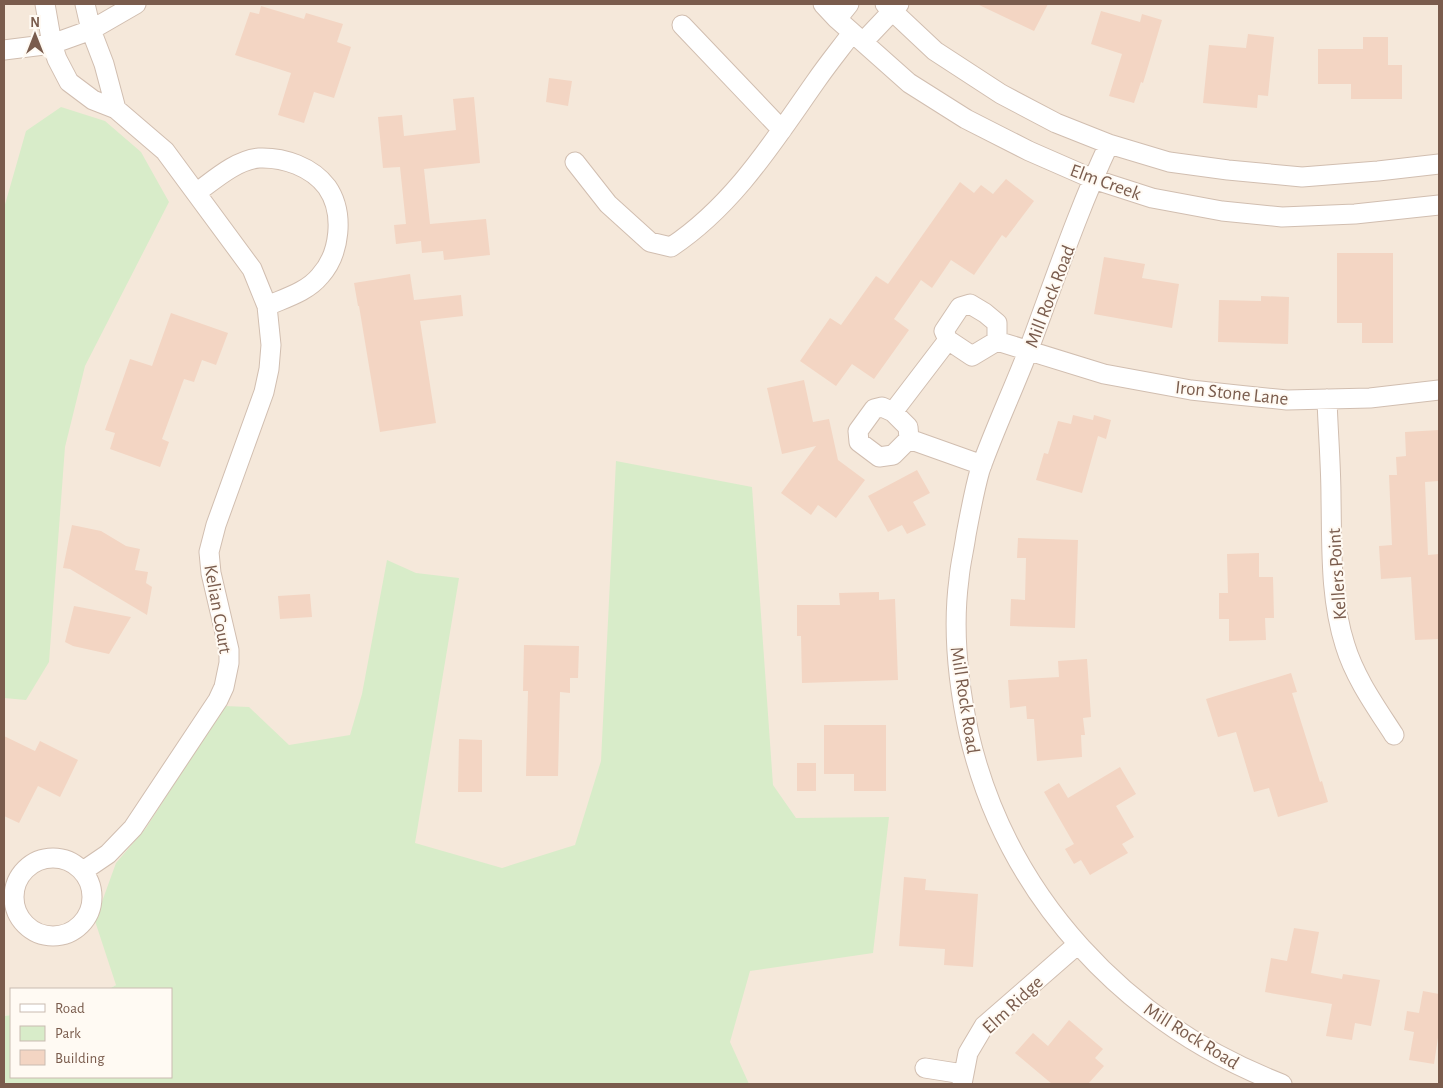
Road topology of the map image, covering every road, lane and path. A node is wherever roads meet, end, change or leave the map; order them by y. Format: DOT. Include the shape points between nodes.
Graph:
graph roads {
  1 [pos="45,4"];
  2 [pos="85,4"];
  3 [pos="136,4"];
  4 [pos="823,4"];
  5 [pos="850,4"];
  6 [pos="892,6"];
  7 [pos="837,19"];
  8 [pos="682,25"];
  9 [pos="91,30"];
  10 [pos="858,38"];
  11 [pos="52,44"];
  12 [pos="4,50"];
  13 [pos="116,109"];
  14 [pos="782,130"];
  15 [pos="1109,144"];
  16 [pos="575,162"];
  17 [pos="1439,164"];
  18 [pos="1093,179"];
  19 [pos="196,193"];
  20 [pos="1439,205"];
  21 [pos="267,306"];
  22 [pos="948,340"];
  23 [pos="996,341"];
  24 [pos="1028,351"];
  25 [pos="1439,390"];
  26 [pos="1327,399"];
  27 [pos="893,412"];
  28 [pos="909,439"];
  29 [pos="982,465"];
  30 [pos="1394,735"];
  31 [pos="83,871"];
  32 [pos="1078,944"];
  33 [pos="925,1068"];
  34 [pos="962,1079"];
  35 [pos="1282,1084"];
  1 -- 11 [label="street, Kelian Court"];
  2 -- 9 [label="street"];
  3 -- 9 [label="street"];
  4 -- 7 [label="street, Elm Creek"];
  5 -- 7 [label="street"];
  6 -- 10 [label="street"];
  6 -- 15 [label="street, Elm Creek" via="935,51 1001,94"];
  7 -- 10 [label="street, Elm Creek"];
  8 -- 14 [label="street"];
  9 -- 11 [label="street"];
  9 -- 13 [label="street"];
  10 -- 14 [label="street" via="817,80"];
  10 -- 18 [label="street, Elm Creek" via="909,83 966,118"];
  11 -- 12 [label="street"];
  11 -- 13 [label="street, Kelian Court" via="69,82 93,100"];
  13 -- 19 [label="street, Kelian Court" via="165,152"];
  14 -- 16 [label="street" via="733,193 694,231 671,246 650,242 608,204"];
  15 -- 17 [label="street, Elm Creek" via="1169,162 1302,177"];
  15 -- 18 [label="street, Mill Rock Road"];
  18 -- 20 [label="street, Elm Creek" via="1152,198 1222,211 1282,217 1355,214"];
  18 -- 24 [label="street, Mill Rock Road"];
  19 -- 21 [label="street, Kelian Court" via="252,269"];
  19 -- 21 [label="street" via="239,164 258,158 283,160 309,170 327,188 336,210 338,235 333,257 313,282"];
  21 -- 31 [label="street, Kelian Court" via="271,345 264,392 209,552 229,650 224,687 133,828 108,854"];
  22 -- 23 [label="street" via="972,356"];
  22 -- 23 [label="street" via="944,331 960,307 970,304 996,323"];
  22 -- 27 [label="street"];
  23 -- 24 [label="street, Iron Stone Lane"];
  24 -- 26 [label="street, Iron Stone Lane" via="1104,374 1191,390 1287,400"];
  24 -- 29 [label="street, Mill Rock Road"];
  25 -- 26 [label="street, Iron Stone Lane"];
  26 -- 30 [label="street, Kellers Point" via="1334,600 1355,669"];
  27 -- 28 [label="street" via="908,427"];
  27 -- 28 [label="street" via="882,407 874,409 858,431 859,442 879,457 893,455"];
  28 -- 29 [label="street"];
  29 -- 32 [label="street, Mill Rock Road" via="958,584 957,670 966,718 978,769 995,816 1018,862 1046,905"];
  31 -- 31 [label="street" via="71,861 56,857 40,859 27,867 17,879 13,894 15,910 23,923 36,932 51,936 66,934 80,927 89,915 93,899 91,884"];
  32 -- 34 [label="street, Elm Ridge" via="984,1026 968,1053"];
  32 -- 35 [label="street, Mill Rock Road" via="1114,982 1154,1014 1206,1048"];
  33 -- 34 [label="street, Elm Ridge"];
}
